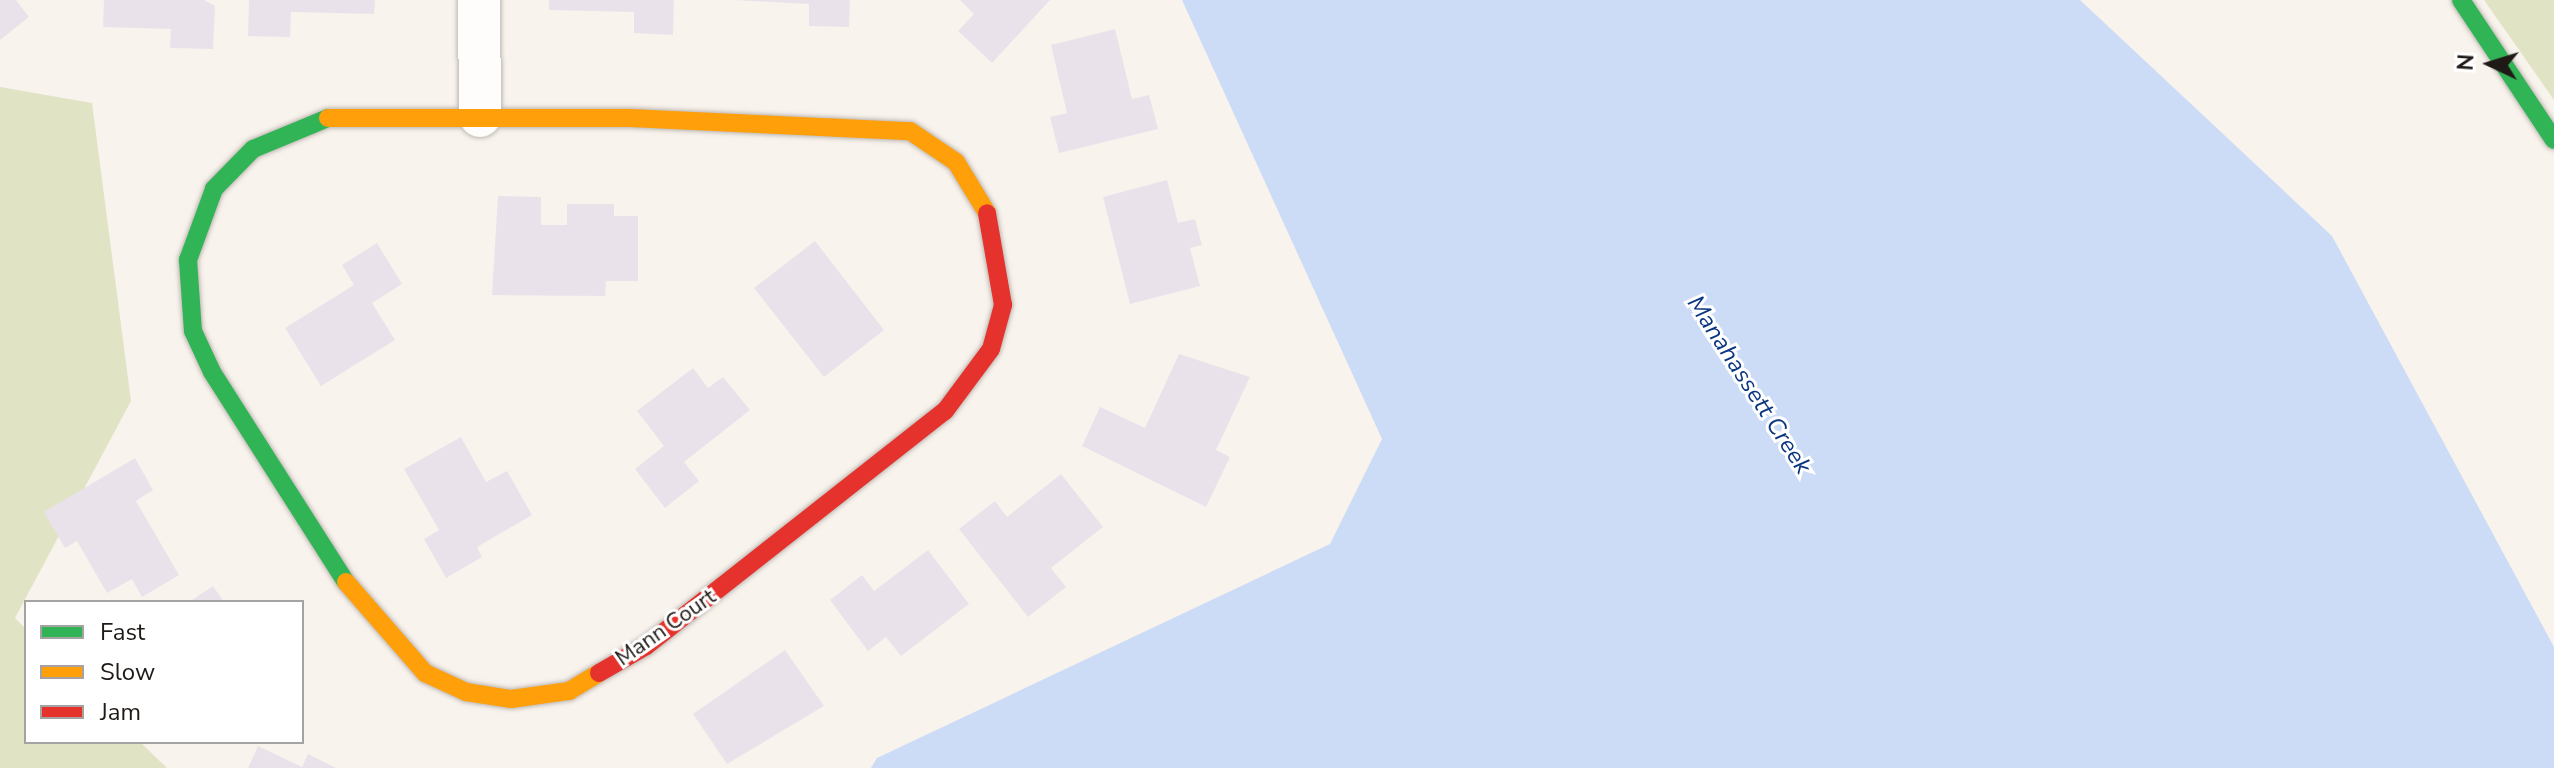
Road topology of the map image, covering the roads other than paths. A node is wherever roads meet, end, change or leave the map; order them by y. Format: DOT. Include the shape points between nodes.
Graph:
graph roads {
  1 [pos="479,0"];
  2 [pos="2461,0"];
  3 [pos="480,116"];
  4 [pos="2554,140"];
  1 -- 3 [label="street"];
  2 -- 4 [label="street"];
  3 -- 3 [label="street, Mann Court" via="910,131 956,162 980,195 1004,267 991,349 945,411 646,646 569,691 531,699 466,692 425,673 388,637 212,372 193,331 186,286 197,223 214,189 253,149 328,118"];
}
